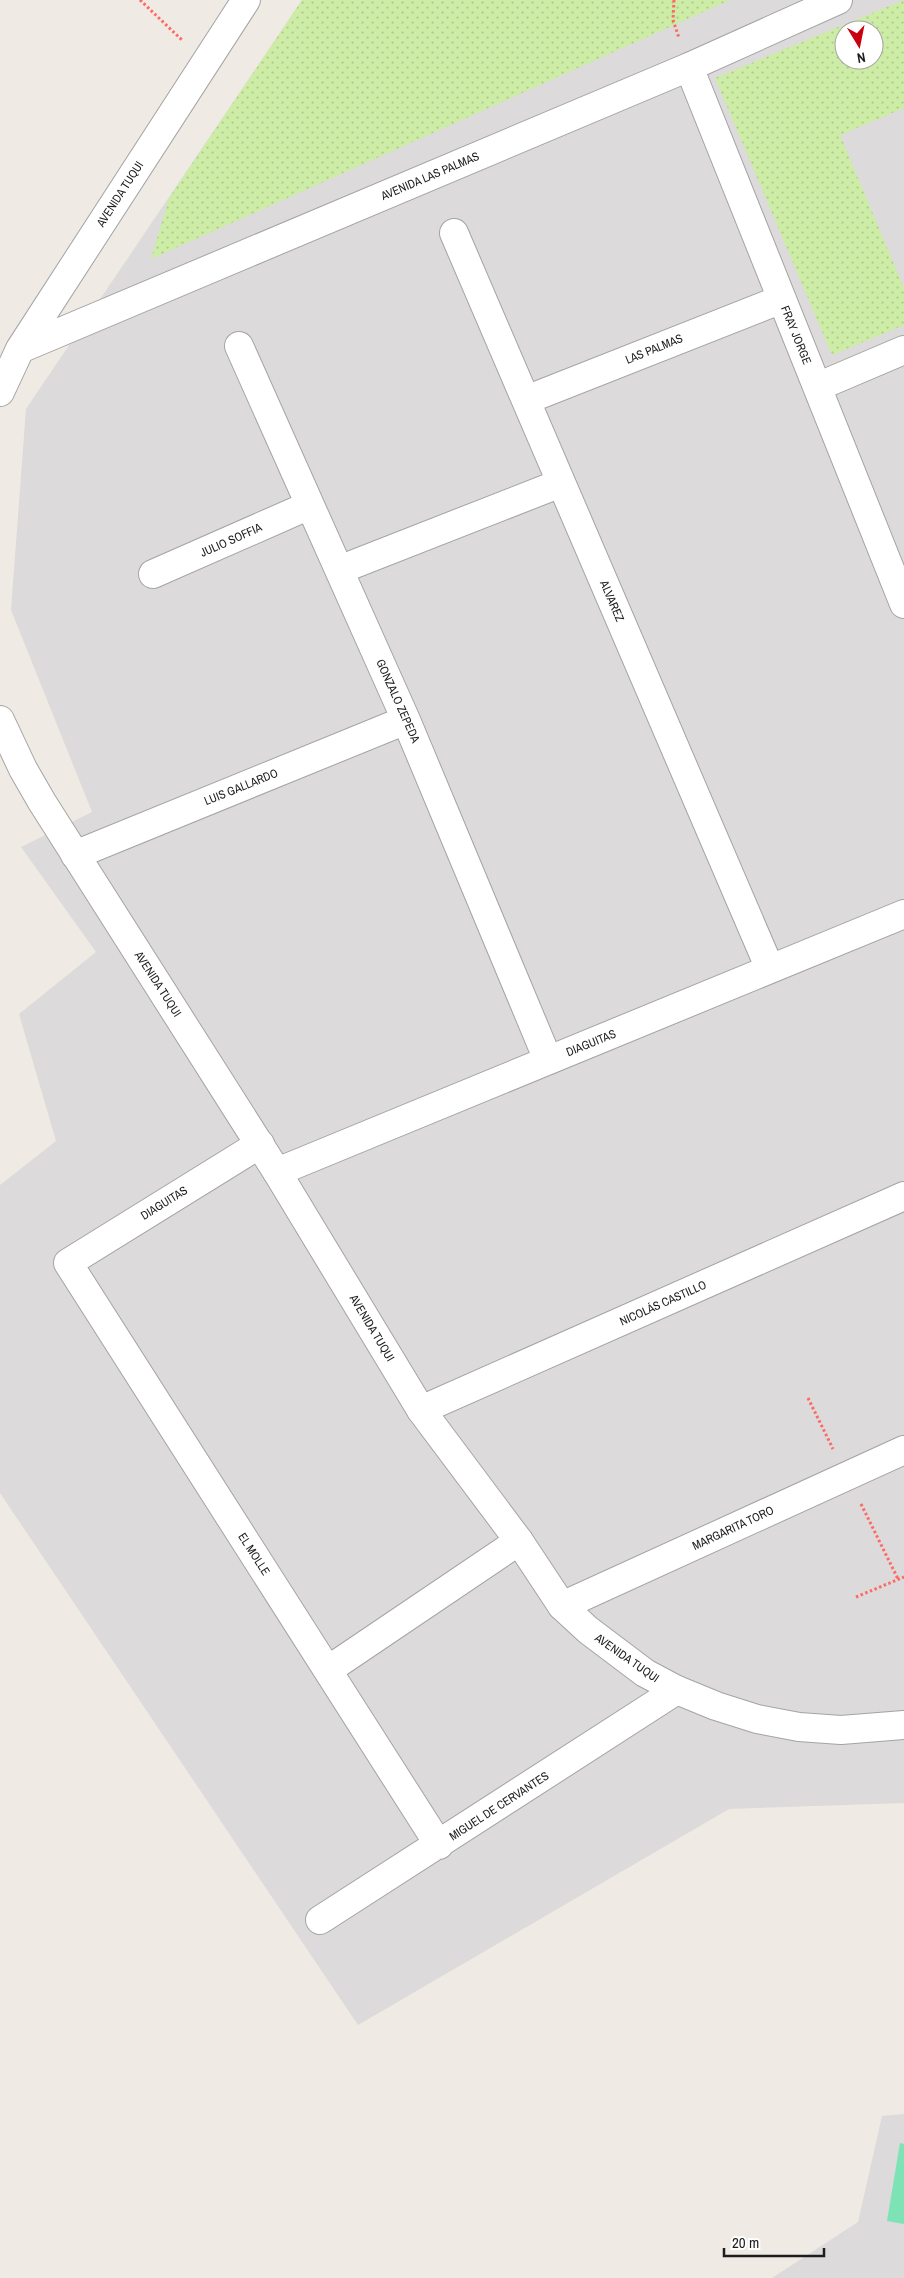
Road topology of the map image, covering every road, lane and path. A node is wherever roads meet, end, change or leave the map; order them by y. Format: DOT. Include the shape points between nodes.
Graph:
graph roads {
  1 [pos="140,0"];
  2 [pos="246,0"];
  3 [pos="674,0"];
  4 [pos="838,0"];
  5 [pos="206,63"];
  6 [pos="689,67"];
  7 [pos="454,233"];
  8 [pos="782,299"];
  9 [pos="238,346"];
  10 [pos="20,349"];
  11 [pos="904,350"];
  12 [pos="817,387"];
  13 [pos="0,392"];
  14 [pos="526,400"];
  15 [pos="561,483"];
  16 [pos="310,505"];
  17 [pos="339,570"];
  18 [pos="153,574"];
  19 [pos="904,604"];
  20 [pos="0,720"];
  21 [pos="406,720"];
  22 [pos="75,855"];
  23 [pos="904,914"];
  24 [pos="770,969"];
  25 [pos="548,1060"];
  26 [pos="260,1144"];
  27 [pos="277,1172"];
  28 [pos="904,1196"];
  29 [pos="68,1262"];
  30 [pos="421,1410"];
  31 [pos="904,1450"];
  32 [pos="519,1541"];
  33 [pos="904,1576"];
  34 [pos="856,1597"];
  35 [pos="562,1606"];
  36 [pos="328,1670"];
  37 [pos="677,1690"];
  38 [pos="904,1725"];
  39 [pos="439,1845"];
  40 [pos="320,1920"];
  1 -- 5 [label="path"];
  2 -- 5 [label="street, AVENIDA TUQUI"];
  3 -- 6 [label="path" via="673,20"];
  4 -- 6 [label="street, AVENIDA LAS PALMAS"];
  5 -- 10 [label="street, AVENIDA TUQUI"];
  6 -- 8 [label="street, FRAY JORGE"];
  6 -- 10 [label="street, AVENIDA LAS PALMAS"];
  7 -- 14 [label="street, ALVAREZ"];
  8 -- 12 [label="street, FRAY JORGE"];
  8 -- 14 [label="street, LAS PALMAS"];
  9 -- 16 [label="street, GONZALO ZEPEDA"];
  10 -- 13 [label="street, AVENIDA TUQUI"];
  11 -- 12 [label="street"];
  12 -- 19 [label="street, FRAY JORGE"];
  14 -- 15 [label="street, ALVAREZ"];
  15 -- 17 [label="street"];
  15 -- 24 [label="street, ALVAREZ"];
  16 -- 17 [label="street, GONZALO ZEPEDA"];
  16 -- 18 [label="street, JULIO SOFFIA"];
  17 -- 21 [label="street, GONZALO ZEPEDA"];
  20 -- 22 [label="street, AVENIDA TUQUI" via="23,770"];
  21 -- 22 [label="street, LUIS GALLARDO"];
  21 -- 25 [label="street, GONZALO ZEPEDA"];
  22 -- 26 [label="street, AVENIDA TUQUI"];
  23 -- 24 [label="street, DIAGUITAS"];
  24 -- 25 [label="street, DIAGUITAS"];
  25 -- 27 [label="street, DIAGUITAS"];
  26 -- 27 [label="street, AVENIDA TUQUI"];
  26 -- 29 [label="street, DIAGUITAS"];
  27 -- 30 [label="street, AVENIDA TUQUI"];
  28 -- 30 [label="street, NICOLÁS CASTILLO"];
  29 -- 36 [label="street, EL MOLLE"];
  30 -- 32 [label="street, AVENIDA TUQUI"];
  31 -- 35 [label="street, MARGARITA TORO"];
  32 -- 35 [label="street, AVENIDA TUQUI"];
  32 -- 36 [label="street"];
  33 -- 34 [label="path"];
  35 -- 37 [label="street, AVENIDA TUQUI" via="616,1653"];
  36 -- 39 [label="street, EL MOLLE"];
  37 -- 38 [label="street, AVENIDA TUQUI" via="757,1719 799,1727 842,1730"];
  37 -- 39 [label="street, MIGUEL DE CERVANTES"];
  39 -- 40 [label="street, MIGUEL DE CERVANTES"];
}
